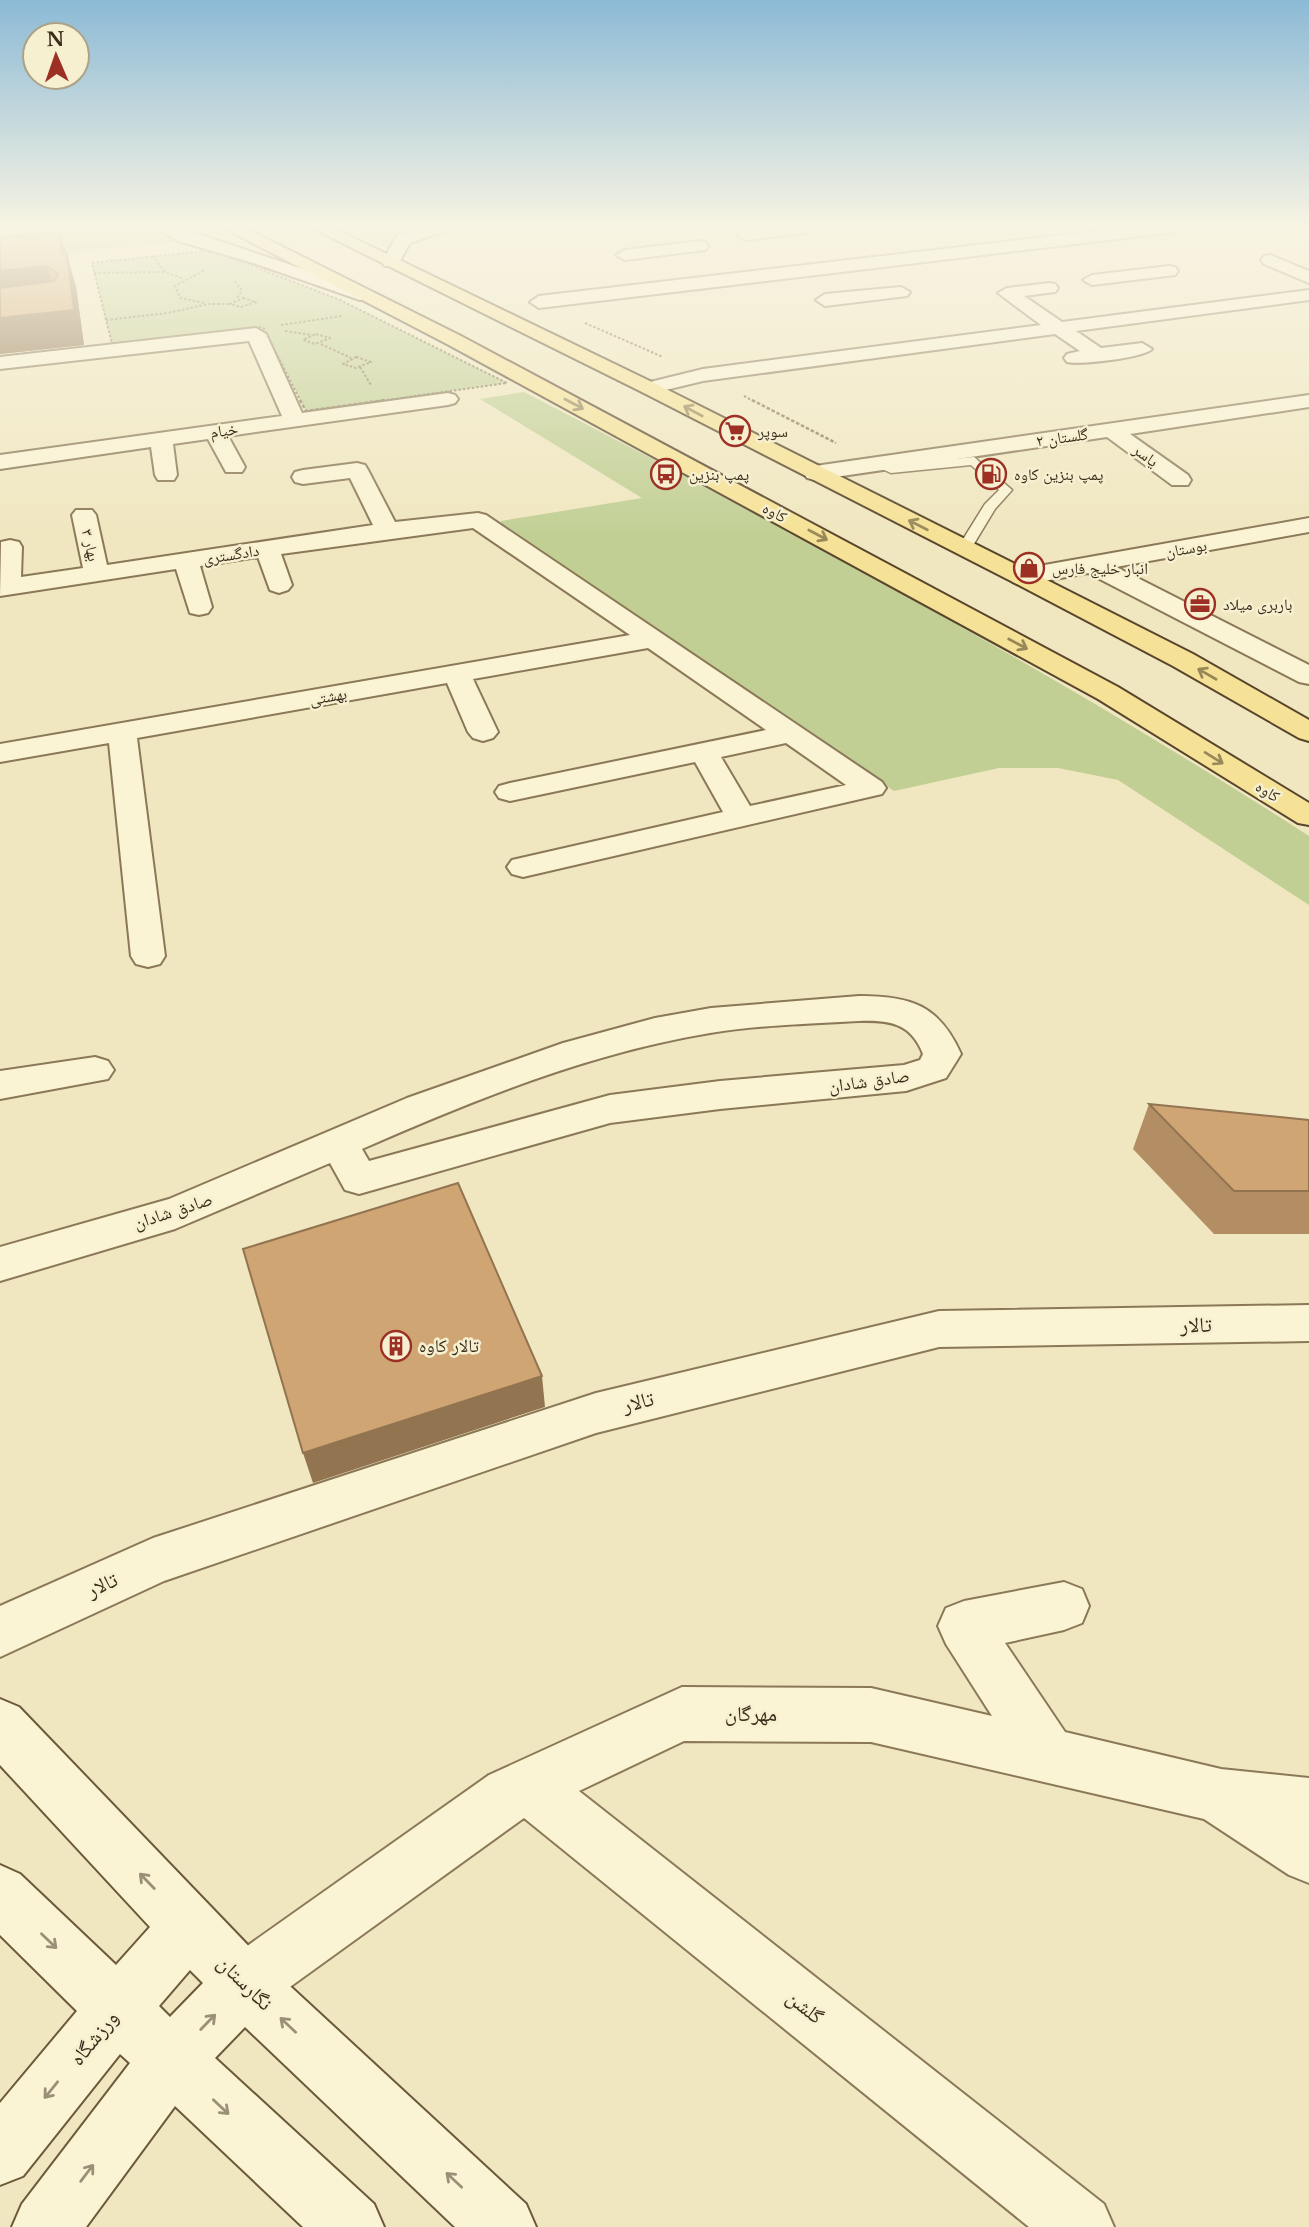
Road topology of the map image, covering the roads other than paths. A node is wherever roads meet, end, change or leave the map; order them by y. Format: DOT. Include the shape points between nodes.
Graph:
graph roads {
  1 [pos="434,331"];
  2 [pos="532,331"];
  3 [pos="1027,331"];
  4 [pos="1062,331"];
  5 [pos="1142,349"];
  6 [pos="1098,355"];
  7 [pos="1062,360"];
  8 [pos="0,363"];
  9 [pos="649,388"];
  10 [pos="448,400"];
  11 [pos="1309,401"];
  12 [pos="295,421"];
  13 [pos="1111,430"];
  14 [pos="215,432"];
  15 [pos="161,439"];
  16 [pos="0,462"];
  17 [pos="877,464"];
  18 [pos="234,467"];
  19 [pos="816,473"];
  20 [pos="166,475"];
  21 [pos="303,477"];
  22 [pos="1180,480"];
  23 [pos="84,515"];
  24 [pos="1309,526"];
  25 [pos="388,531"];
  26 [pos="10,547"];
  27 [pos="267,548"];
  28 [pos="964,549"];
  29 [pos="186,561"];
  30 [pos="1092,565"];
  31 [pos="97,574"];
  32 [pos="1021,577"];
  33 [pos="279,585"];
  34 [pos="4,588"];
  35 [pos="199,607"];
  36 [pos="655,639"];
  37 [pos="457,674"];
  38 [pos="1309,676"];
  39 [pos="1303,723"];
  40 [pos="122,732"];
  41 [pos="483,732"];
  42 [pos="792,733"];
  43 [pos="704,751"];
  44 [pos="0,753"];
  45 [pos="510,792"];
  46 [pos="1309,816"];
  47 [pos="741,819"];
  48 [pos="523,867"];
  49 [pos="148,956"];
  50 [pos="95,1070"];
  51 [pos="0,1085"];
  52 [pos="340,1144"];
  53 [pos="0,1264"];
  54 [pos="1309,1323"];
  55 [pos="1064,1606"];
  56 [pos="0,1632"];
  57 [pos="0,1726"];
  58 [pos="1048,1755"];
  59 [pos="529,1786"];
  60 [pos="1215,1794"];
  61 [pos="1309,1806"];
  62 [pos="1309,1855"];
  63 [pos="0,1894"];
  64 [pos="190,1926"];
  65 [pos="244,1984"];
  66 [pos="119,2007"];
  67 [pos="171,2060"];
  68 [pos="0,2153"];
  69 [pos="46,2227"];
  70 [pos="351,2227"];
  71 [pos="503,2227"];
  72 [pos="1081,2227"];
  1 -- 46 [label="main road, کاوه, one-way" via="1108,693"];
  2 -- 9 [label="main road"];
  3 -- 9 [label="street" via="703,375"];
  4 -- 6 [label="street"];
  5 -- 6 [label="street"];
  6 -- 7 [label="street"];
  8 -- 12 [label="street" via="256,334"];
  19 -- 9 [label="main road, one-way"];
  10 -- 12 [label="street, خیام"];
  11 -- 13 [label="street, گلستان ۲"];
  12 -- 14 [label="street, خیام"];
  13 -- 17 [label="street, گلستان ۲"];
  13 -- 22 [label="street, یاسر"];
  14 -- 15 [label="street, خیام"];
  14 -- 18 [label="street"];
  15 -- 16 [label="street, خیام"];
  15 -- 20 [label="street"];
  17 -- 19 [label="street, گلستان ۲"];
  17 -- 28 [label="lane" via="891,469 974,461 1006,490"];
  28 -- 19 [label="main road, one-way"];
  21 -- 25 [label="street" via="357,470"];
  23 -- 31 [label="street, بهار ۳"];
  24 -- 30 [label="street, بوستان"];
  25 -- 27 [label="street, دادگستری"];
  25 -- 36 [label="street, دادگستری" via="478,520"];
  26 -- 34 [label="street"];
  27 -- 29 [label="street, دادگستری"];
  27 -- 33 [label="street"];
  28 -- 32 [label="main road"];
  29 -- 31 [label="street, دادگستری"];
  29 -- 35 [label="street"];
  30 -- 32 [label="street, بوستان"];
  30 -- 38 [label="street"];
  31 -- 34 [label="street, دادگستری"];
  39 -- 32 [label="main road, one-way"];
  36 -- 37 [label="street, بهشتی"];
  36 -- 42 [label="street"];
  37 -- 40 [label="street, بهشتی"];
  37 -- 41 [label="street"];
  40 -- 44 [label="street, بهشتی"];
  40 -- 49 [label="street"];
  42 -- 43 [label="street"];
  42 -- 47 [label="street" via="871,788"];
  43 -- 45 [label="street"];
  43 -- 47 [label="street"];
  47 -- 48 [label="street"];
  50 -- 51 [label="street"];
  52 -- 52 [label="street, صادق شادان" via="501,1078 624,1038 697,1022 876,1008 908,1013 925,1022 937,1035 942,1054 933,1069 906,1078 610,1109 359,1180"];
  52 -- 53 [label="street, صادق شادان" via="170,1215"];
  54 -- 56 [label="street, تالار" via="939,1329 596,1413 153,1561"];
  55 -- 58 [label="street" via="964,1626"];
  64 -- 57 [label="street, نگارستان, one-way"];
  58 -- 59 [label="street, مهرگان" via="871,1715 682,1714"];
  58 -- 60 [label="street, مهرگان"];
  59 -- 65 [label="street, مهرگان" via="509,1795"];
  59 -- 72 [label="street, گلشن"];
  60 -- 61 [label="street"];
  60 -- 62 [label="street, مهرگان"];
  63 -- 66 [label="street, one-way"];
  64 -- 65 [label="street, نگارستان"];
  64 -- 66 [label="street, ورزشگاه"];
  67 -- 65 [label="street, مهرگان, one-way"];
  71 -- 65 [label="street, نگارستان, one-way"];
  66 -- 67 [label="street"];
  66 -- 68 [label="street, ورزشگاه, one-way"];
  69 -- 67 [label="street, one-way"];
  67 -- 70 [label="street, one-way"];
}
